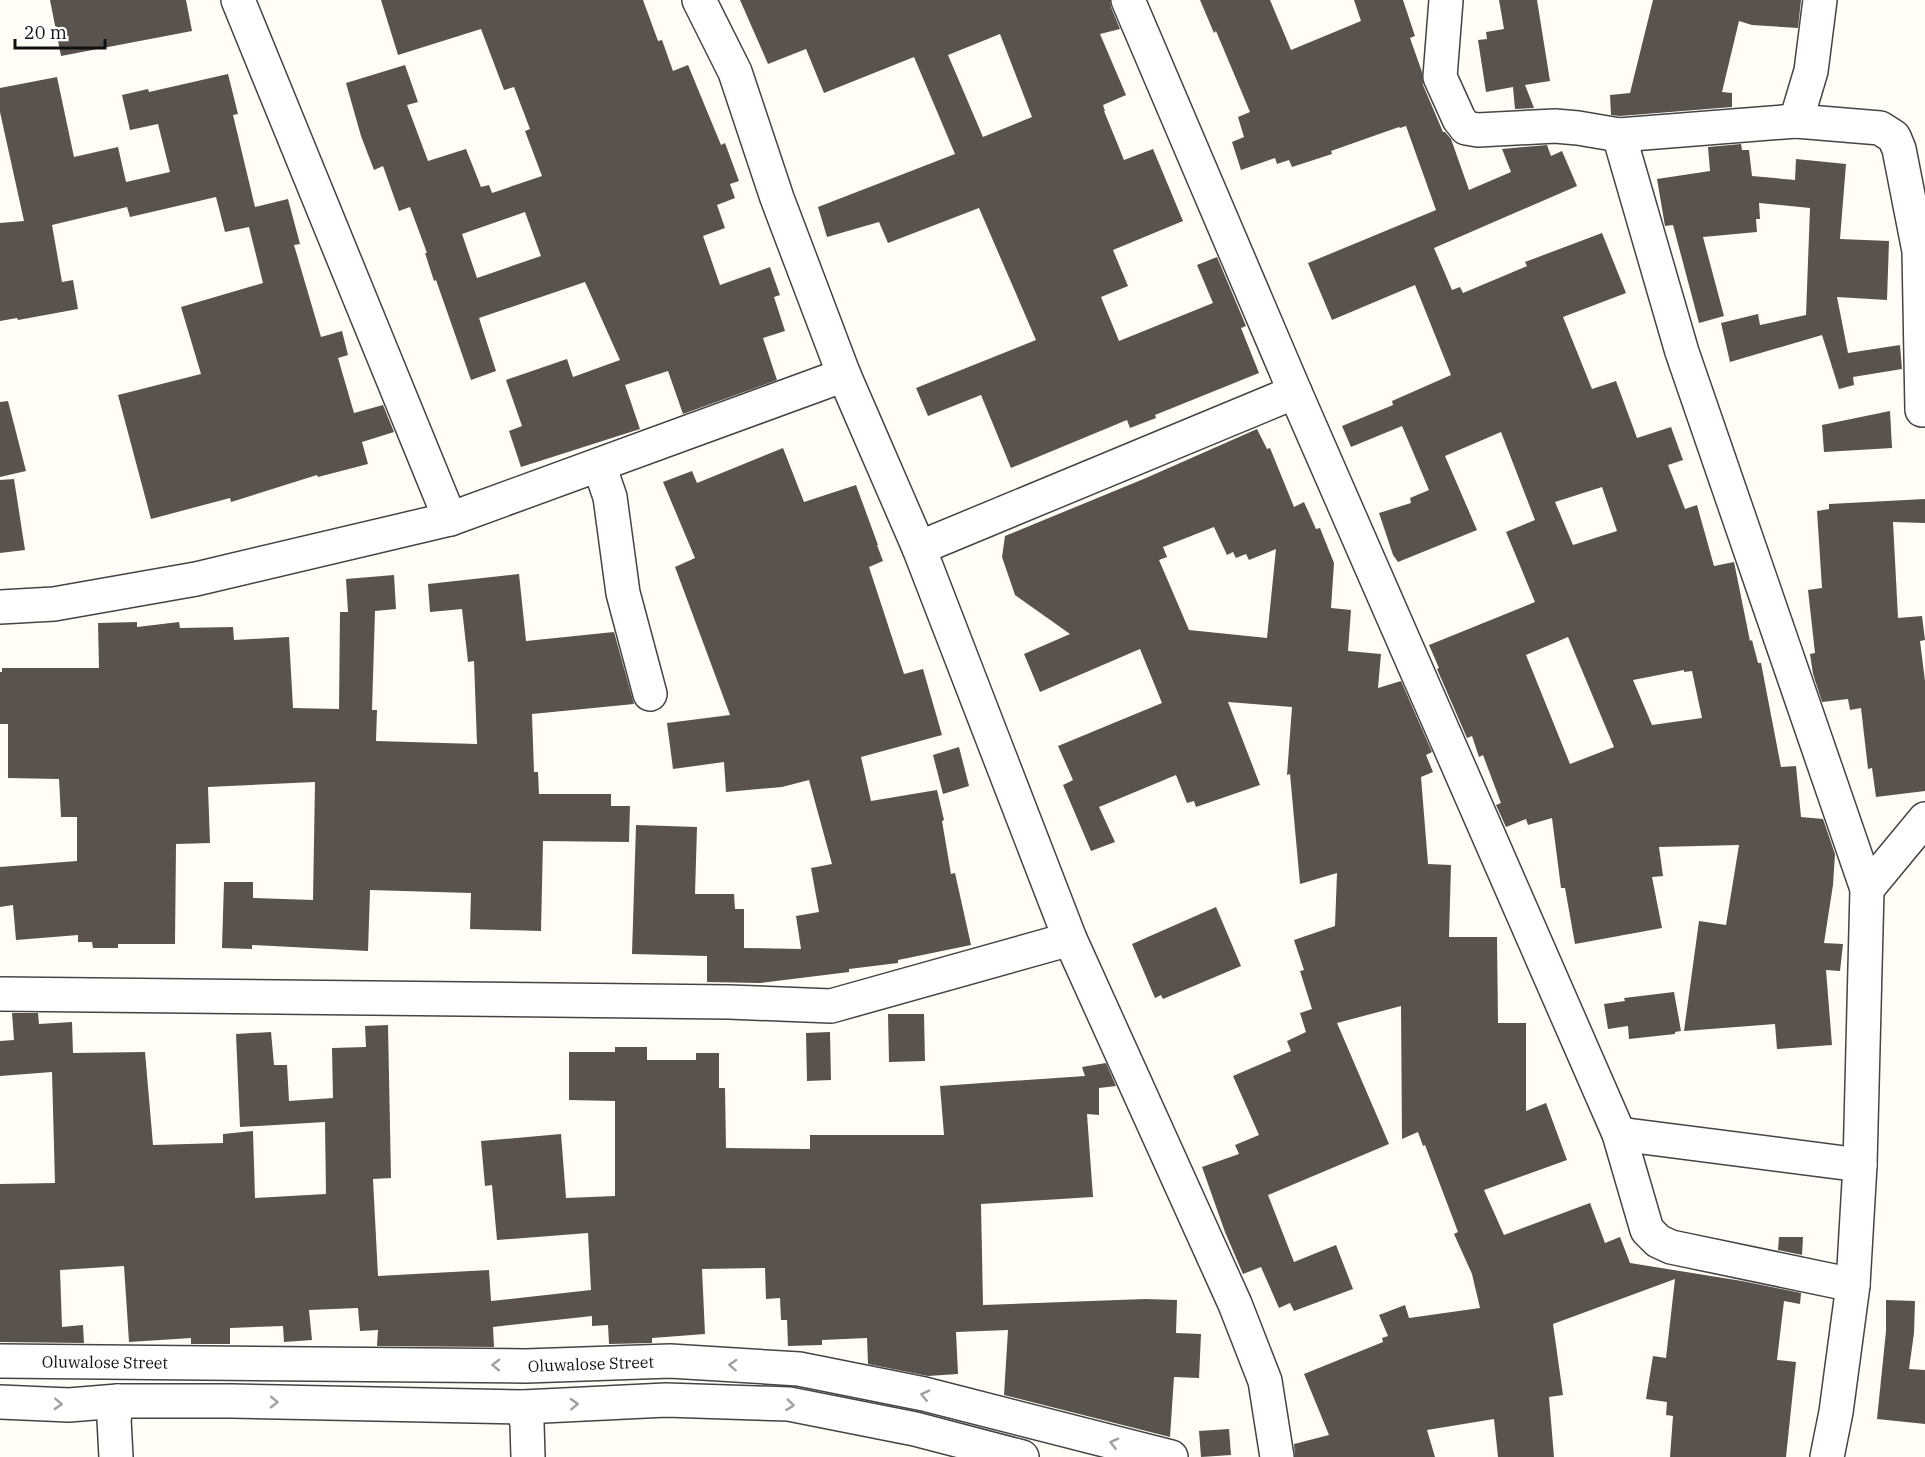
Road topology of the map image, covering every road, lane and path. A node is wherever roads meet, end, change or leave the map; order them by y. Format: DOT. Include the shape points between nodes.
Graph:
graph roads {
  1 [pos="238,0"];
  2 [pos="699,0"];
  3 [pos="1128,0"];
  4 [pos="1446,0"];
  5 [pos="1820,0"];
  6 [pos="1796,121"];
  7 [pos="1619,135"];
  8 [pos="844,375"];
  9 [pos="1295,392"];
  10 [pos="1922,410"];
  11 [pos="599,465"];
  12 [pos="450,519"];
  13 [pos="919,548"];
  14 [pos="0,607"];
  15 [pos="650,694"];
  16 [pos="1925,819"];
  17 [pos="1867,889"];
  18 [pos="1070,939"];
  19 [pos="0,994"];
  20 [pos="1618,1134"];
  21 [pos="1860,1165"];
  22 [pos="1853,1285"];
  23 [pos="0,1362"];
  24 [pos="232,1363"];
  25 [pos="118,1401"];
  26 [pos="232,1401"];
  27 [pos="0,1402"];
  28 [pos="523,1407"];
  29 [pos="116,1457"];
  30 [pos="528,1457"];
  31 [pos="1022,1457"];
  32 [pos="1171,1457"];
  33 [pos="1277,1457"];
  34 [pos="1827,1457"];
  1 -- 12 [label="street"];
  2 -- 8 [label="street" via="735,72 777,198"];
  3 -- 9 [label="street"];
  4 -- 7 [label="street" via="1440,77 1466,128 1555,126"];
  5 -- 6 [label="street" via="1810,71"];
  6 -- 7 [label="street"];
  6 -- 10 [label="street" via="1880,129 1894,137 1919,251"];
  7 -- 17 [label="street" via="1682,352"];
  8 -- 11 [label="street"];
  8 -- 13 [label="street"];
  9 -- 13 [label="street"];
  9 -- 20 [label="street"];
  11 -- 12 [label="street"];
  11 -- 15 [label="street" via="610,497 623,593"];
  12 -- 14 [label="street" via="196,579 54,604"];
  13 -- 18 [label="street"];
  16 -- 17 [label="street"];
  17 -- 21 [label="street"];
  18 -- 19 [label="street" via="831,1006"];
  18 -- 33 [label="street" via="1265,1381"];
  20 -- 21 [label="street"];
  20 -- 22 [label="street" via="1647,1230 1658,1241"];
  21 -- 22 [label="street"];
  22 -- 34 [label="street"];
  23 -- 24 [label="street, Oluwalose Street"];
  24 -- 26 [label="street"];
  32 -- 24 [label="street, Oluwalose Street, one-way" via="924,1394 799,1369 669,1361 526,1366"];
  25 -- 26 [label="street"];
  27 -- 25 [label="street, one-way" via="69,1405"];
  25 -- 29 [label="street" via="114,1419"];
  26 -- 28 [label="street, one-way"];
  28 -- 30 [label="street"];
  28 -- 31 [label="street, one-way" via="666,1400 789,1404 915,1429"];
}
